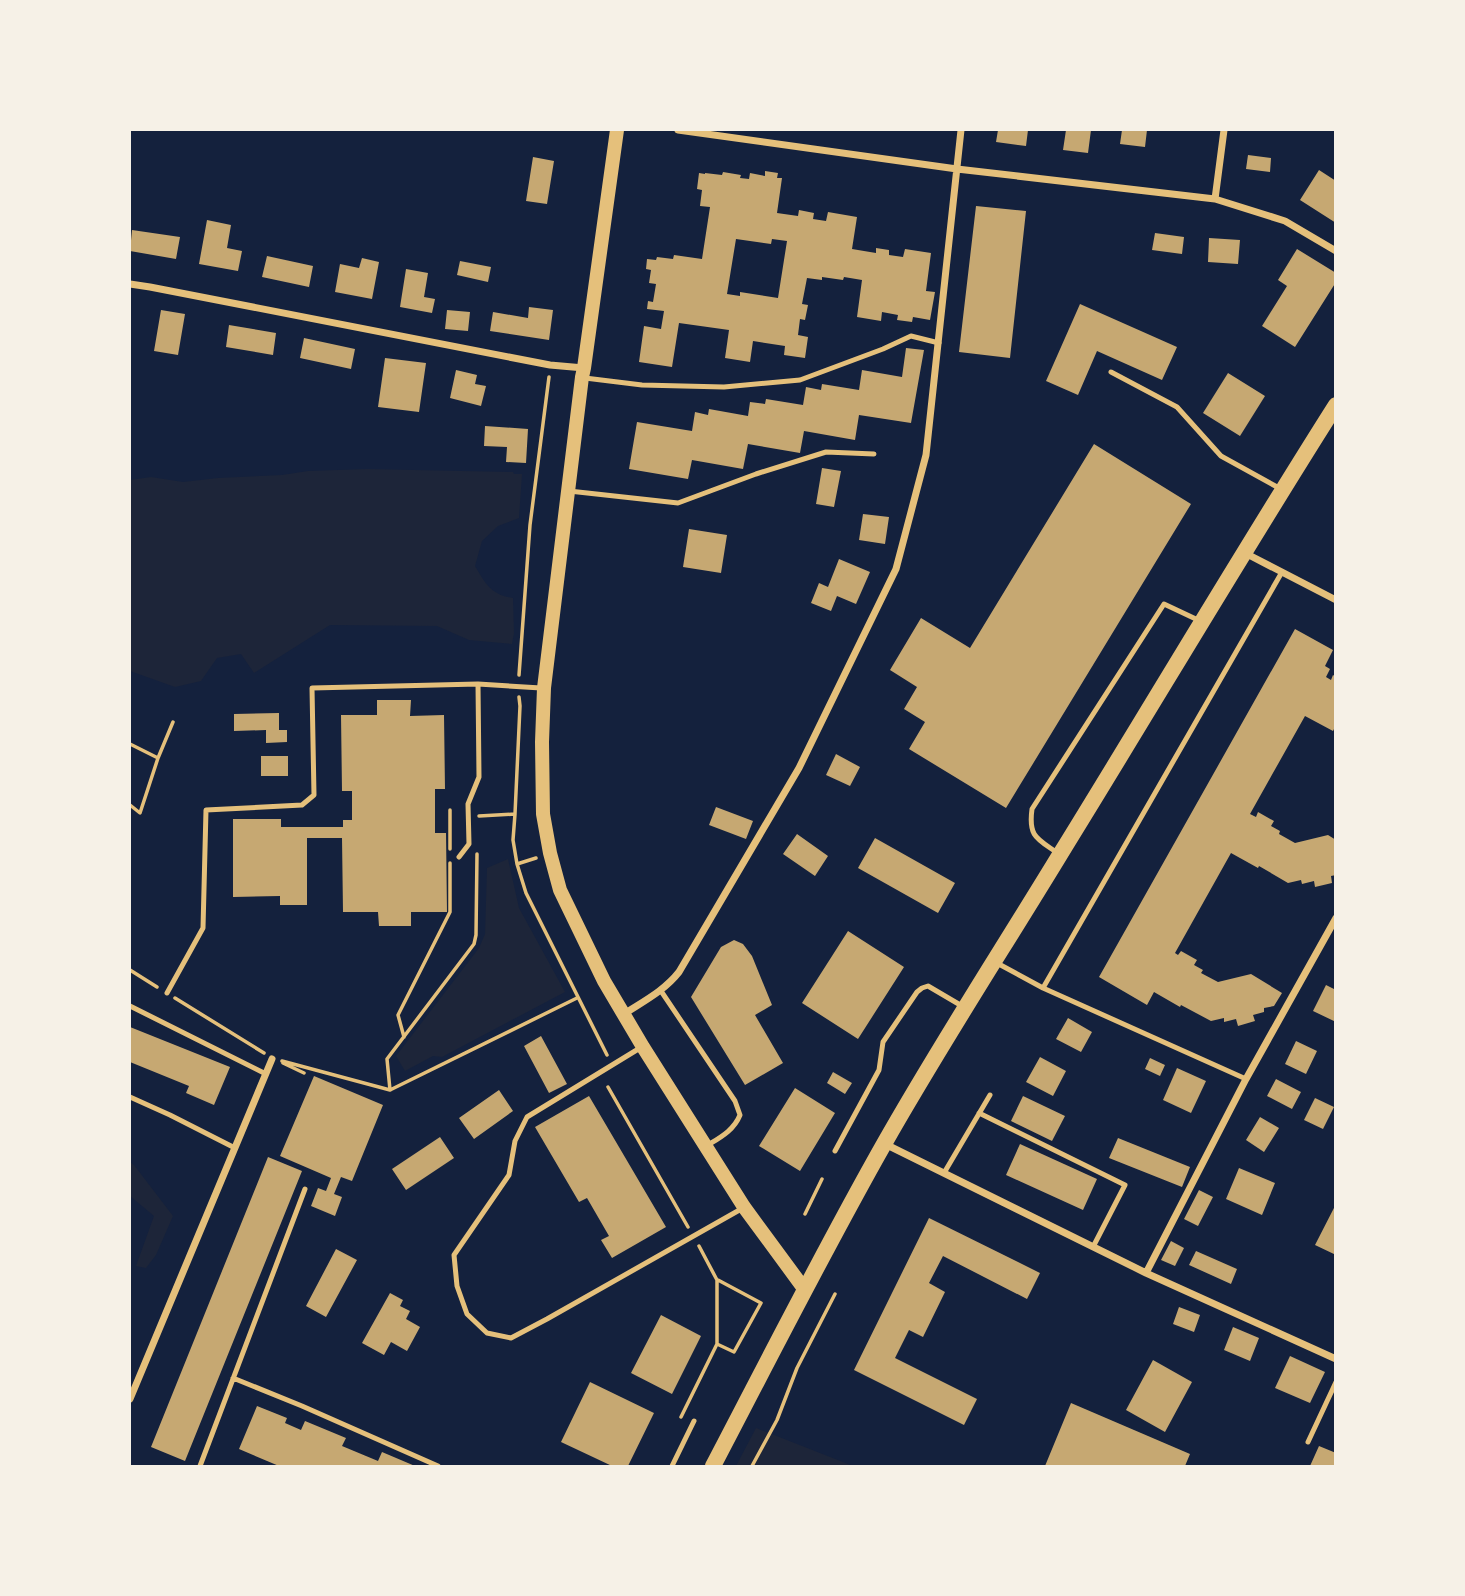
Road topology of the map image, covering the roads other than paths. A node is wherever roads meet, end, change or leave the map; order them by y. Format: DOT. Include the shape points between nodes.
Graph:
graph roads {
  1 [pos="617,130"];
  2 [pos="678,130"];
  3 [pos="961,130"];
  4 [pos="1224,130"];
  5 [pos="957,169"];
  6 [pos="1215,199"];
  7 [pos="1335,251"];
  8 [pos="130,284"];
  9 [pos="939,343"];
  10 [pos="583,372"];
  11 [pos="1111,372"];
  12 [pos="1335,405"];
  13 [pos="874,454"];
  14 [pos="1282,490"];
  15 [pos="569,491"];
  16 [pos="1244,553"];
  17 [pos="1282,572"];
  18 [pos="1335,600"];
  19 [pos="1201,621"];
  20 [pos="478,684"];
  21 [pos="544,688"];
  22 [pos="1060,854"];
  23 [pos="459,858"];
  24 [pos="1335,918"];
  25 [pos="993,961"];
  26 [pos="1043,988"];
  27 [pos="661,991"];
  28 [pos="167,993"];
  29 [pos="130,1006"];
  30 [pos="965,1007"];
  31 [pos="624,1014"];
  32 [pos="643,1047"];
  33 [pos="272,1059"];
  34 [pos="266,1074"];
  35 [pos="1246,1079"];
  36 [pos="990,1095"];
  37 [pos="130,1097"];
  38 [pos="979,1113"];
  39 [pos="884,1144"];
  40 [pos="235,1147"];
  41 [pos="706,1147"];
  42 [pos="835,1151"];
  43 [pos="944,1173"];
  44 [pos="305,1189"];
  45 [pos="744,1208"];
  46 [pos="1093,1247"];
  47 [pos="1146,1273"];
  48 [pos="805,1290"];
  49 [pos="1335,1358"];
  50 [pos="233,1378"];
  51 [pos="1335,1382"];
  52 [pos="130,1399"];
  53 [pos="694,1420"];
  54 [pos="1308,1442"];
  55 [pos="200,1466"];
  56 [pos="438,1466"];
  57 [pos="672,1466"];
  58 [pos="713,1466"];
  1 -- 10 [label="main road"];
  2 -- 5 [label="street"];
  3 -- 5 [label="street"];
  4 -- 6 [label="street"];
  5 -- 6 [label="street"];
  5 -- 9 [label="street"];
  6 -- 7 [label="street" via="1285,221"];
  8 -- 10 [label="street"];
  9 -- 10 [label="lane" via="911,336 800,380 737,386 642,385"];
  9 -- 27 [label="street" via="926,455 896,569 799,768 679,972"];
  10 -- 15 [label="main road"];
  11 -- 14 [label="lane" via="1177,407 1221,456"];
  12 -- 14 [label="main road"];
  13 -- 15 [label="lane" via="826,452 678,503"];
  14 -- 16 [label="main road"];
  15 -- 21 [label="main road"];
  16 -- 17 [label="street"];
  16 -- 19 [label="main road"];
  17 -- 18 [label="street"];
  17 -- 26 [label="lane"];
  19 -- 22 [label="main road"];
  19 -- 22 [label="lane" via="1164,604 1032,809 1034,836"];
  20 -- 21 [label="lane"];
  20 -- 23 [label="lane" via="479,777 468,804 469,844"];
  20 -- 28 [label="lane" via="313,688 314,795 302,805 206,810 203,928"];
  21 -- 31 [label="main road" via="543,814 550,853 560,890"];
  22 -- 25 [label="main road"];
  24 -- 35 [label="street"];
  25 -- 26 [label="lane"];
  25 -- 30 [label="main road"];
  26 -- 35 [label="lane"];
  27 -- 31 [label="street"];
  27 -- 41 [label="lane" via="740,1115 731,1129"];
  29 -- 34 [label="lane"];
  30 -- 39 [label="main road"];
  30 -- 42 [label="lane" via="928,986 917,992 883,1042 879,1070"];
  31 -- 32 [label="main road"];
  32 -- 41 [label="main road"];
  32 -- 45 [label="lane" via="527,1117 515,1141 509,1175 454,1255 457,1286 467,1314 487,1333 510,1338"];
  33 -- 34 [label="street"];
  34 -- 40 [label="street"];
  35 -- 47 [label="street"];
  36 -- 38 [label="lane"];
  37 -- 40 [label="lane"];
  38 -- 43 [label="lane"];
  38 -- 46 [label="lane" via="1125,1185"];
  39 -- 43 [label="street"];
  39 -- 48 [label="main road"];
  40 -- 52 [label="street"];
  41 -- 45 [label="main road"];
  43 -- 46 [label="street"];
  44 -- 50 [label="lane"];
  45 -- 48 [label="main road"];
  46 -- 47 [label="street"];
  47 -- 49 [label="street"];
  48 -- 58 [label="main road"];
  50 -- 55 [label="lane"];
  50 -- 56 [label="lane"];
  51 -- 54 [label="lane"];
  53 -- 57 [label="lane"];
}
